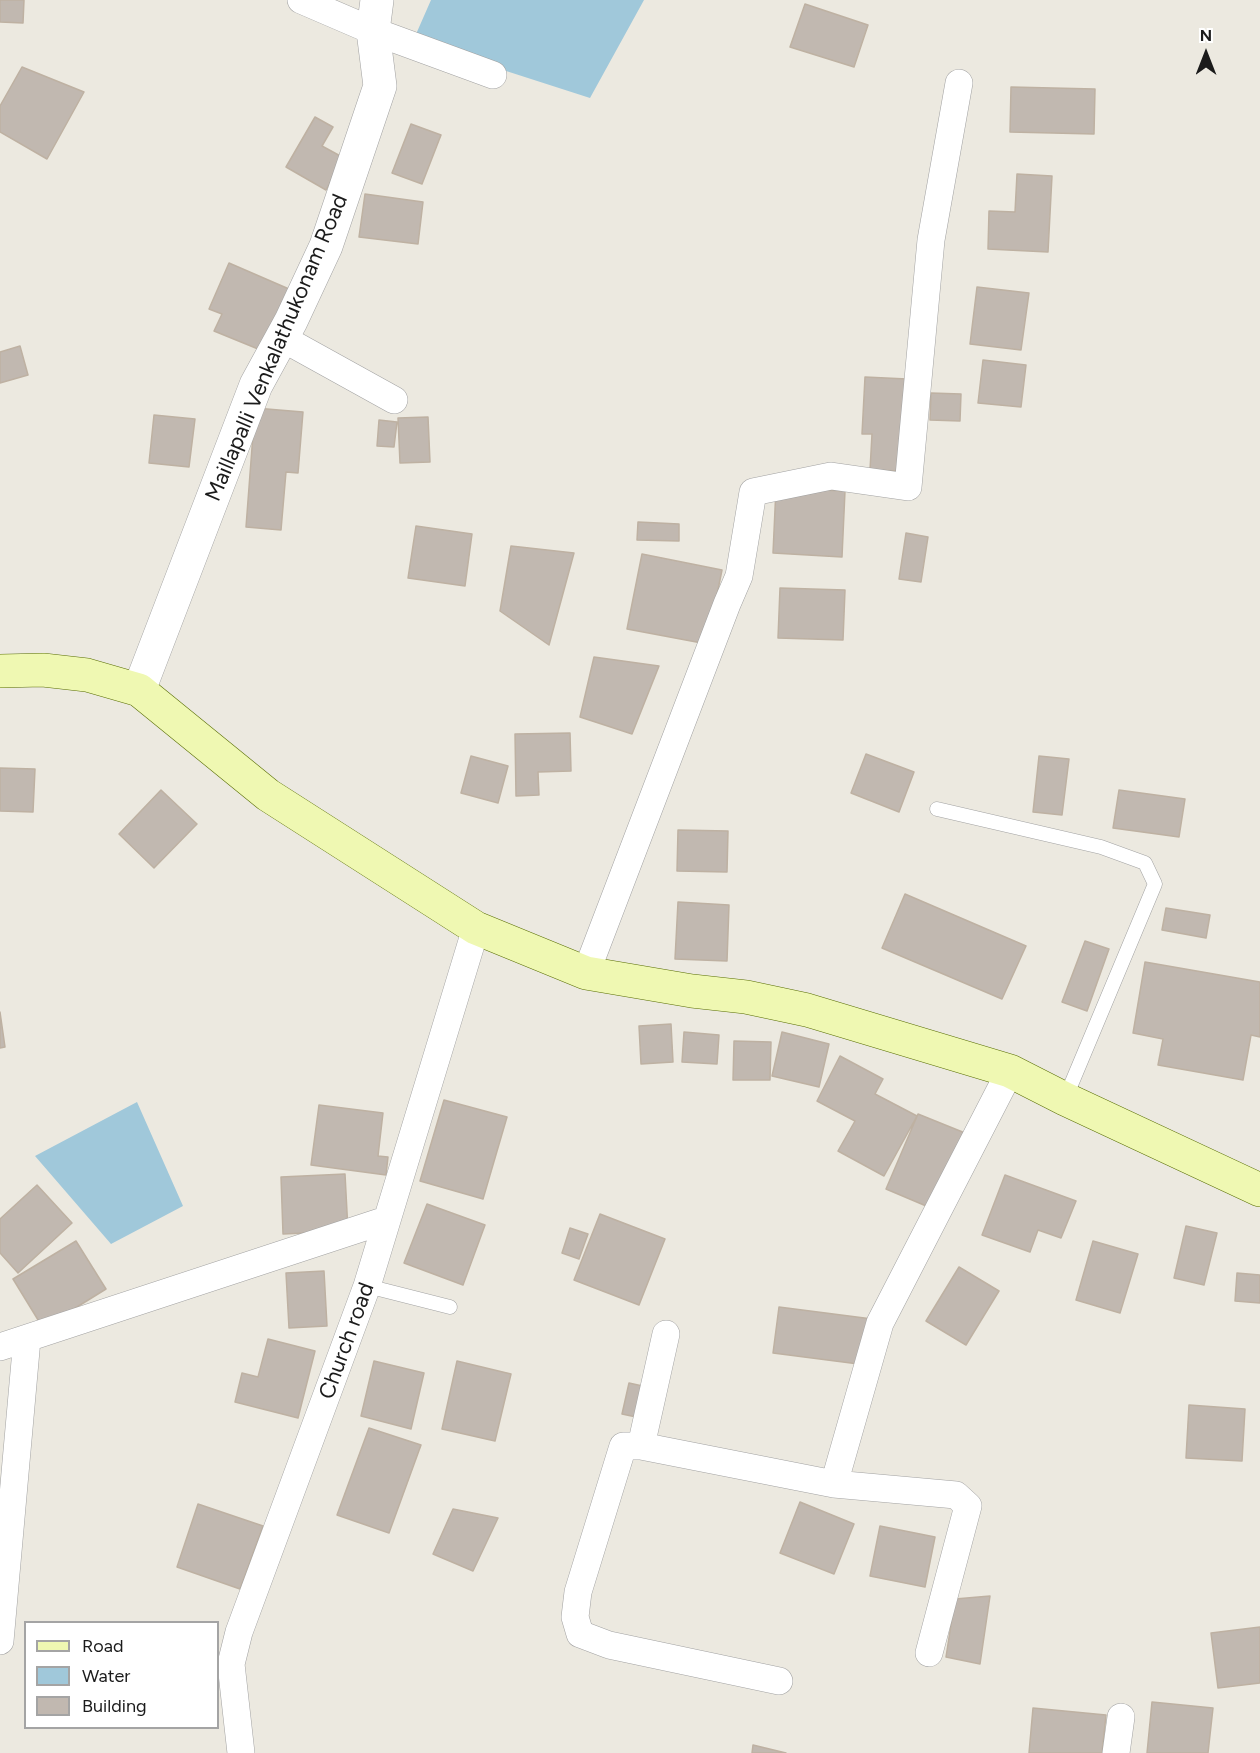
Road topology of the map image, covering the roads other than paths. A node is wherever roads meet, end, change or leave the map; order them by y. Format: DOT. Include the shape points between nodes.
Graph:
graph roads {
  1 [pos="301,0"];
  2 [pos="375,15"];
  3 [pos="493,75"];
  4 [pos="959,83"];
  5 [pos="282,338"];
  6 [pos="394,400"];
  7 [pos="0,671"];
  8 [pos="139,690"];
  9 [pos="937,809"];
  10 [pos="476,928"];
  11 [pos="586,973"];
  12 [pos="1010,1071"];
  13 [pos="1065,1099"];
  14 [pos="1260,1190"];
  15 [pos="386,1220"];
  16 [pos="367,1286"];
  17 [pos="450,1307"];
  18 [pos="666,1334"];
  19 [pos="27,1339"];
  20 [pos="0,1347"];
  21 [pos="641,1446"];
  22 [pos="834,1484"];
  23 [pos="0,1641"];
  24 [pos="929,1653"];
  25 [pos="779,1681"];
  26 [pos="1120,1717"];
  27 [pos="241,1753"];
  28 [pos="1116,1753"];
  1 -- 2 [label="street"];
  2 -- 3 [label="street"];
  2 -- 5 [label="street, Maillapalli Venkalathukonam Road" via="380,86 326,246"];
  4 -- 11 [label="street" via="931,240 908,487 831,476 753,492 739,576"];
  5 -- 6 [label="street"];
  5 -- 8 [label="street, Maillapalli Venkalathukonam Road" via="256,385"];
  7 -- 8 [label="main road" via="87,675"];
  8 -- 10 [label="main road" via="268,795"];
  9 -- 13 [label="lane" via="1101,847 1145,863 1155,884"];
  10 -- 11 [label="main road"];
  10 -- 15 [label="street, Church road"];
  11 -- 12 [label="main road" via="807,1010"];
  12 -- 13 [label="main road"];
  12 -- 22 [label="street" via="880,1323"];
  13 -- 14 [label="main road"];
  15 -- 16 [label="street, Church road"];
  15 -- 19 [label="street"];
  16 -- 17 [label="lane"];
  16 -- 27 [label="street, Church road" via="239,1632 231,1664"];
  18 -- 21 [label="street"];
  19 -- 20 [label="street"];
  19 -- 23 [label="street"];
  21 -- 22 [label="street"];
  21 -- 25 [label="street" via="623,1446 578,1592 576,1617 580,1634 609,1645"];
  22 -- 24 [label="street" via="956,1495 968,1506"];
  26 -- 28 [label="street"];
}
